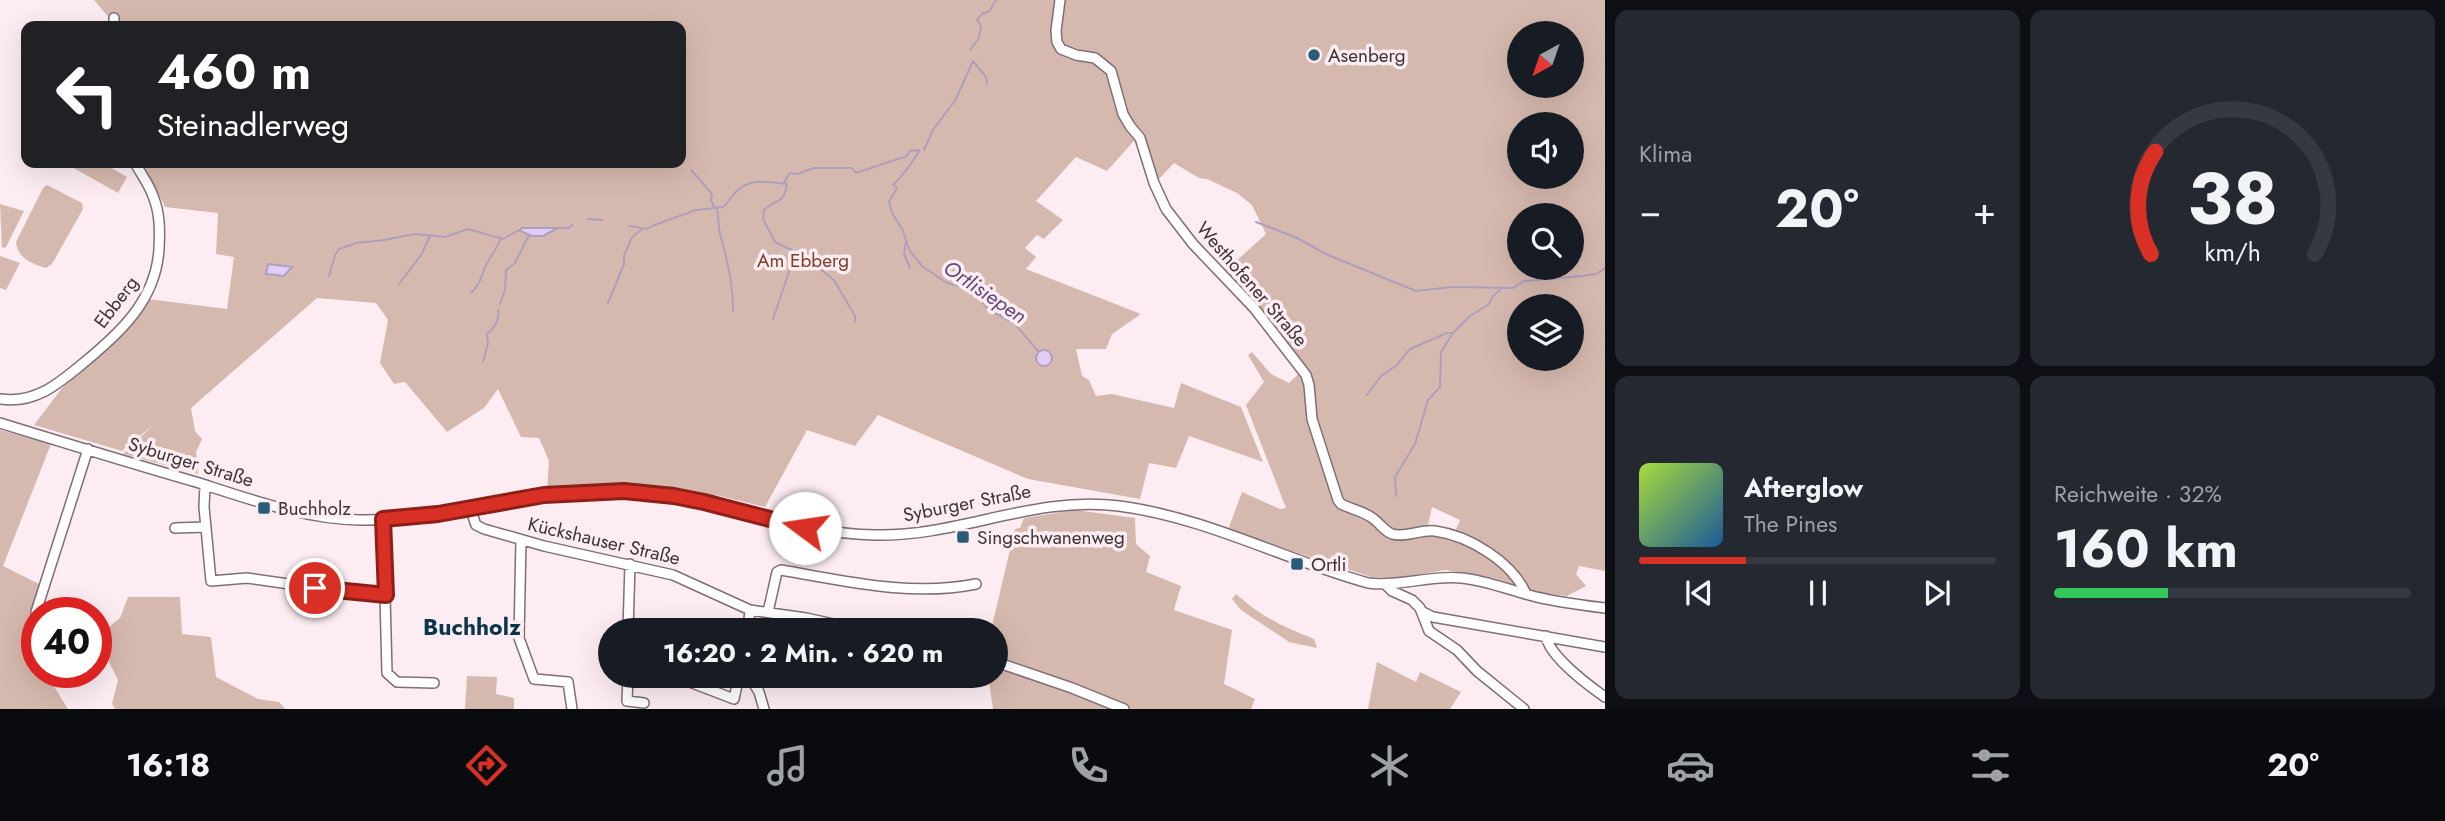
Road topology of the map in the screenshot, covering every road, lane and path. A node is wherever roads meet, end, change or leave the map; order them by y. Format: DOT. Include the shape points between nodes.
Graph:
graph roads {
  1 [pos="1060,0"];
  2 [pos="138,168"];
  3 [pos="0,399"];
  4 [pos="0,423"];
  5 [pos="88,449"];
  6 [pos="205,485"];
  7 [pos="470,508"];
  8 [pos="383,519"];
  9 [pos="206,527"];
  10 [pos="175,528"];
  11 [pos="521,540"];
  12 [pos="630,564"];
  13 [pos="976,584"];
  14 [pos="1385,584"];
  15 [pos="1525,594"];
  16 [pos="386,595"];
  17 [pos="41,597"];
  18 [pos="1605,608"];
  19 [pos="1420,609"];
  20 [pos="750,610"];
  21 [pos="768,612"];
  22 [pos="628,618"];
  23 [pos="749,618"];
  24 [pos="799,618"];
  25 [pos="1546,636"];
  26 [pos="1605,647"];
  27 [pos="1008,666"];
  28 [pos="434,683"];
  29 [pos="628,688"];
  30 [pos="705,688"];
  31 [pos="736,688"];
  32 [pos="756,688"];
  33 [pos="1605,696"];
  34 [pos="644,703"];
  35 [pos="572,709"];
  36 [pos="764,709"];
  37 [pos="1124,709"];
  38 [pos="1524,709"];
  1 -- 15 [label="street, Westhofener Straße" via="1056,42 1061,49 1095,58 1111,71 1123,114 1140,138 1166,209 1306,375 1312,419 1338,500 1396,535 1435,531 1470,542 1506,567"];
  2 -- 3 [label="street, Ebberg" via="152,193 160,225 157,268 147,295 117,334 60,383 33,397"];
  4 -- 5 [label="street, Syburger Straße"];
  5 -- 6 [label="street, Syburger Straße"];
  5 -- 17 [label="street"];
  6 -- 8 [label="street, Syburger Straße" via="295,511 340,519"];
  6 -- 9 [label="street"];
  7 -- 8 [label="street, Syburger Straße"];
  7 -- 11 [label="street, Kückshauser Straße" via="480,528"];
  7 -- 14 [label="street, Syburger Straße" via="565,493 636,492 704,502 805,528 876,535 926,532 1037,507 1115,505 1173,517 1357,580"];
  8 -- 16 [label="street"];
  9 -- 10 [label="street"];
  9 -- 16 [label="street" via="211,581 247,579"];
  11 -- 12 [label="street, Kückshauser Straße"];
  11 -- 35 [label="street" via="522,649 534,679 568,682"];
  12 -- 20 [label="street, Kückshauser Straße" via="682,578"];
  12 -- 22 [label="street"];
  13 -- 21 [label="street" via="899,590 778,570"];
  14 -- 15 [label="street, Syburger Straße" via="1460,578"];
  14 -- 19 [label="street"];
  15 -- 18 [label="street"];
  16 -- 28 [label="street" via="389,678"];
  19 -- 25 [label="street" via="1433,617"];
  19 -- 38 [label="street" via="1433,635 1457,650"];
  20 -- 21 [label="street, Kückshauser Straße"];
  20 -- 23 [label="street"];
  21 -- 24 [label="street, Kückshauser Straße"];
  25 -- 26 [label="street"];
  25 -- 33 [label="street" via="1556,654"];
  27 -- 37 [label="street"];
  29 -- 34 [label="street" via="627,701"];
  30 -- 31 [label="street" via="734,699"];
  32 -- 36 [label="street"];
}
